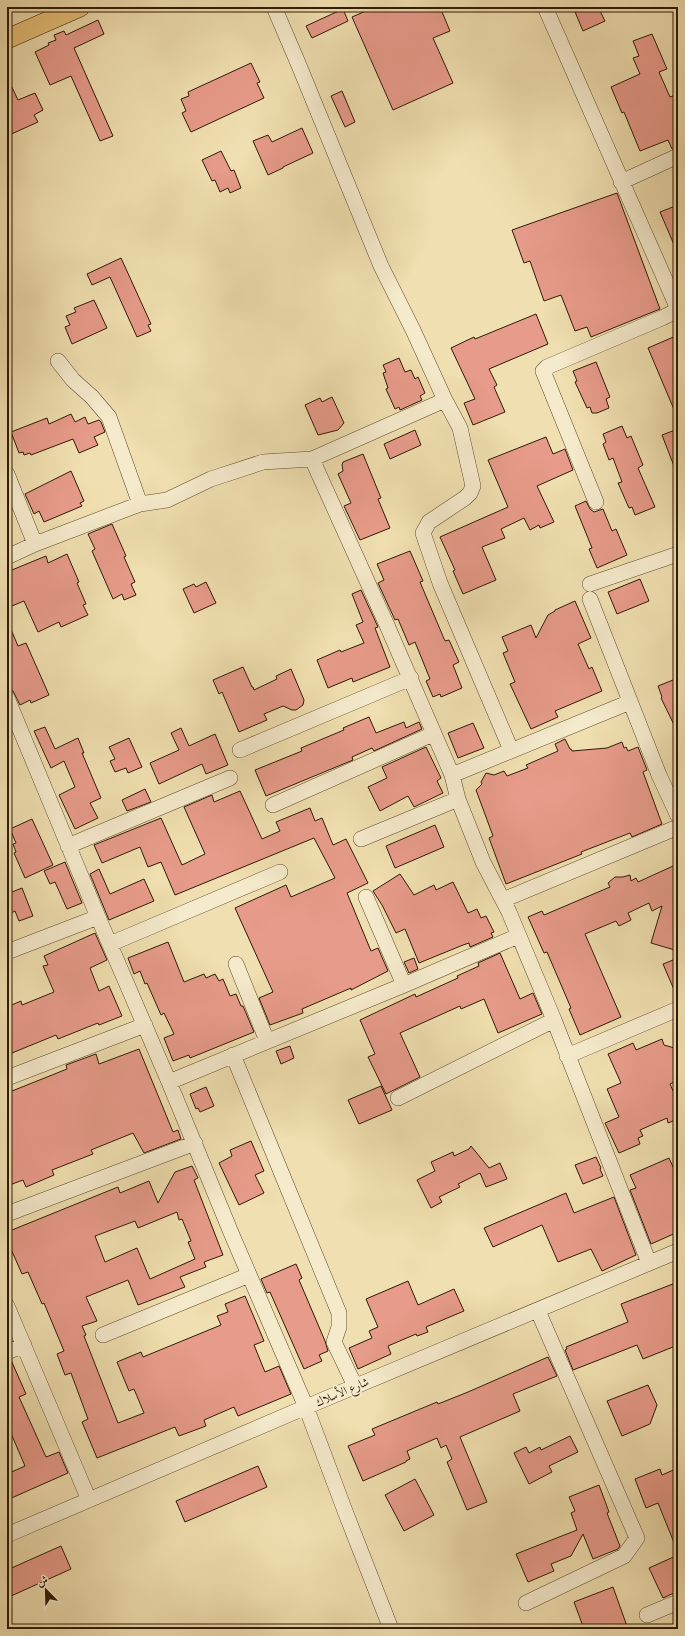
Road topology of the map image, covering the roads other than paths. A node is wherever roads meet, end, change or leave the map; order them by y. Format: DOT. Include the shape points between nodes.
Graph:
graph roads {
  1 [pos="80,7"];
  2 [pos="274,7"];
  3 [pos="545,7"];
  4 [pos="7,39"];
  5 [pos="678,156"];
  6 [pos="621,182"];
  7 [pos="678,309"];
  8 [pos="58,361"];
  9 [pos="445,400"];
  10 [pos="312,459"];
  11 [pos="7,474"];
  12 [pos="596,502"];
  13 [pos="140,504"];
  14 [pos="35,544"];
  15 [pos="678,554"];
  16 [pos="7,557"];
  17 [pos="590,584"];
  18 [pos="590,599"];
  19 [pos="411,678"];
  20 [pos="7,698"];
  21 [pos="630,702"];
  22 [pos="433,734"];
  23 [pos="240,750"];
  24 [pos="511,750"];
  25 [pos="452,775"];
  26 [pos="230,778"];
  27 [pos="458,798"];
  28 [pos="274,805"];
  29 [pos="678,816"];
  30 [pos="678,827"];
  31 [pos="361,839"];
  32 [pos="68,846"];
  33 [pos="280,872"];
  34 [pos="366,897"];
  35 [pos="503,900"];
  36 [pos="98,917"];
  37 [pos="518,936"];
  38 [pos="110,944"];
  39 [pos="7,952"];
  40 [pos="236,964"];
  41 [pos="404,985"];
  42 [pos="678,1009"];
  43 [pos="554,1020"];
  44 [pos="145,1025"];
  45 [pos="267,1041"];
  46 [pos="234,1055"];
  47 [pos="567,1056"];
  48 [pos="7,1078"];
  49 [pos="169,1082"];
  50 [pos="398,1098"];
  51 [pos="195,1143"];
  52 [pos="7,1214"];
  53 [pos="678,1251"];
  54 [pos="649,1263"];
  55 [pos="249,1275"];
  56 [pos="7,1306"];
  57 [pos="538,1311"];
  58 [pos="103,1334"];
  59 [pos="24,1345"];
  60 [pos="7,1352"];
  61 [pos="355,1386"];
  62 [pos="306,1407"];
  63 [pos="89,1500"];
  64 [pos="7,1535"];
  65 [pos="526,1602"];
  66 [pos="678,1602"];
  67 [pos="646,1615"];
  68 [pos="391,1629"];
  1 -- 4 [label="main road"];
  2 -- 9 [label="street" via="381,266"];
  3 -- 6 [label="street"];
  5 -- 6 [label="street"];
  6 -- 7 [label="street"];
  7 -- 12 [label="street" via="543,371"];
  8 -- 13 [label="street" via="109,417"];
  9 -- 10 [label="street"];
  9 -- 24 [label="street" via="460,428 472,486 465,498 429,522 423,533 440,583"];
  10 -- 13 [label="street" via="263,462 210,479 167,500"];
  10 -- 19 [label="street"];
  11 -- 14 [label="street"];
  13 -- 14 [label="street"];
  14 -- 16 [label="street"];
  15 -- 17 [label="street"];
  18 -- 21 [label="street"];
  19 -- 22 [label="street"];
  19 -- 23 [label="street"];
  20 -- 32 [label="street"];
  21 -- 24 [label="street"];
  21 -- 29 [label="street"];
  22 -- 25 [label="street"];
  22 -- 28 [label="street"];
  24 -- 25 [label="street"];
  25 -- 27 [label="street"];
  26 -- 32 [label="street"];
  27 -- 31 [label="street"];
  27 -- 35 [label="street" via="483,862"];
  30 -- 35 [label="street"];
  32 -- 36 [label="street"];
  33 -- 38 [label="street"];
  34 -- 41 [label="street"];
  35 -- 37 [label="street"];
  36 -- 38 [label="street"];
  36 -- 39 [label="street"];
  37 -- 41 [label="street"];
  37 -- 43 [label="street"];
  38 -- 44 [label="street"];
  40 -- 45 [label="street"];
  41 -- 45 [label="street"];
  42 -- 47 [label="street"];
  43 -- 47 [label="street"];
  43 -- 50 [label="street"];
  44 -- 48 [label="street"];
  44 -- 49 [label="street"];
  45 -- 46 [label="street"];
  46 -- 49 [label="street"];
  46 -- 61 [label="street" via="339,1313 339,1327 334,1342"];
  47 -- 54 [label="street"];
  49 -- 51 [label="street"];
  51 -- 52 [label="street"];
  51 -- 55 [label="street"];
  53 -- 54 [label="street, شارع الأسلاك"];
  54 -- 57 [label="street, شارع الأسلاك"];
  55 -- 58 [label="street"];
  55 -- 62 [label="street"];
  56 -- 59 [label="street"];
  57 -- 61 [label="street, شارع الأسلاك"];
  57 -- 65 [label="street" via="637,1538 624,1556"];
  59 -- 60 [label="street"];
  59 -- 63 [label="street"];
  61 -- 62 [label="street, شارع الأسلاك"];
  62 -- 63 [label="street, شارع الأسلاك"];
  62 -- 68 [label="street"];
  63 -- 64 [label="street, شارع الأسلاك"];
  66 -- 67 [label="street"];
}
